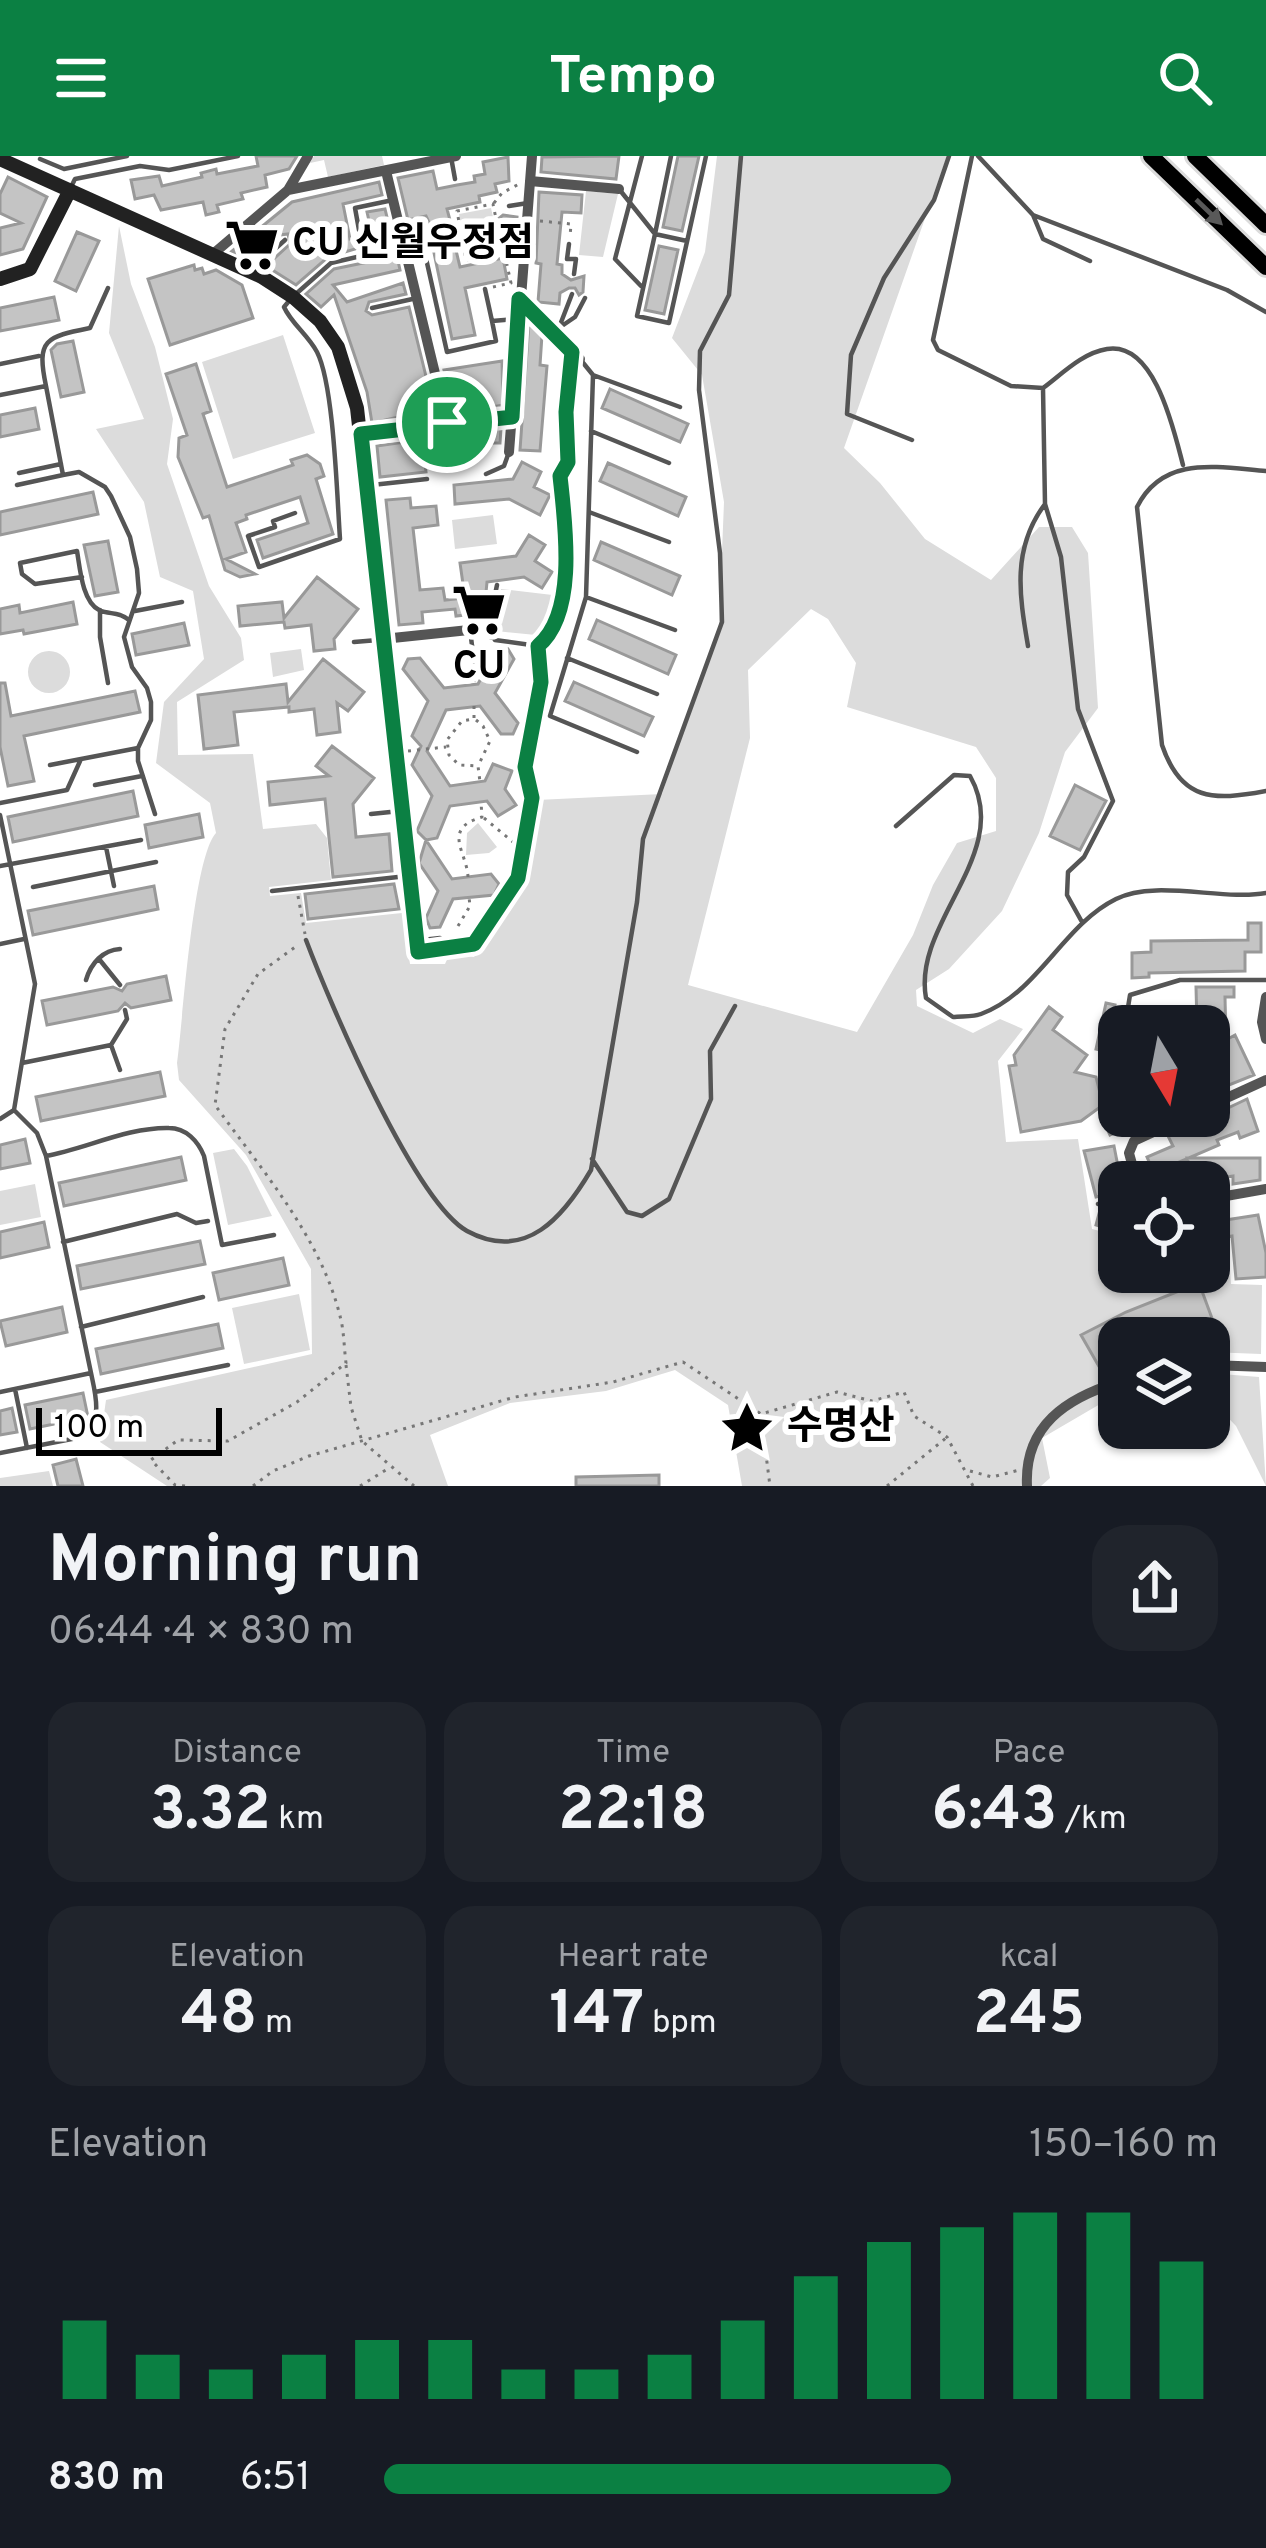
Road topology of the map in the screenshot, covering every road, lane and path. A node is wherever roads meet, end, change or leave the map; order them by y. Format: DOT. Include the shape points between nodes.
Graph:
graph roads {
  1 [pos="127,156"];
  2 [pos="138,156"];
  3 [pos="238,156"];
  4 [pos="308,156"];
  5 [pos="453,156"];
  6 [pos="532,156"];
  7 [pos="641,156"];
  8 [pos="671,156"];
  9 [pos="706,156"];
  10 [pos="741,156"];
  11 [pos="950,156"];
  12 [pos="975,156"];
  13 [pos="1151,156"];
  14 [pos="1195,156"];
  15 [pos="0,159"];
  16 [pos="40,159"];
  17 [pos="418,160"];
  18 [pos="140,166"];
  19 [pos="386,171"];
  20 [pos="455,179"];
  21 [pos="525,183"];
  22 [pos="620,189"];
  23 [pos="70,190"];
  24 [pos="288,190"];
  25 [pos="393,200"];
  26 [pos="628,200"];
  27 [pos="528,203"];
  28 [pos="493,204"];
  29 [pos="509,206"];
  30 [pos="1033,215"];
  31 [pos="526,220"];
  32 [pos="1266,225"];
  33 [pos="359,230"];
  34 [pos="428,234"];
  35 [pos="655,235"];
  36 [pos="285,241"];
  37 [pos="687,241"];
  38 [pos="569,244"];
  39 [pos="404,246"];
  40 [pos="502,253"];
  41 [pos="212,254"];
  42 [pos="1090,261"];
  43 [pos="1266,267"];
  44 [pos="251,271"];
  45 [pos="574,274"];
  46 [pos="0,279"];
  47 [pos="108,288"];
  48 [pos="643,288"];
  49 [pos="485,289"];
  50 [pos="572,294"];
  51 [pos="293,297"];
  52 [pos="417,298"];
  53 [pos="585,298"];
  54 [pos="519,299"];
  55 [pos="372,308"];
  56 [pos="1266,312"];
  57 [pos="518,319"];
  58 [pos="492,321"];
  59 [pos="556,329"];
  60 [pos="39,356"];
  61 [pos="576,356"];
  62 [pos="0,364"];
  63 [pos="593,375"];
  64 [pos="46,386"];
  65 [pos="1043,388"];
  66 [pos="0,395"];
  67 [pos="680,407"];
  68 [pos="512,417"];
  69 [pos="447,422"];
  70 [pos="591,431"];
  71 [pos="361,434"];
  72 [pos="912,440"];
  73 [pos="509,452"];
  74 [pos="61,464"];
  75 [pos="669,464"];
  76 [pos="1184,465"];
  77 [pos="1266,471"];
  78 [pos="19,473"];
  79 [pos="487,474"];
  80 [pos="63,476"];
  81 [pos="427,479"];
  82 [pos="17,485"];
  83 [pos="366,486"];
  84 [pos="1045,504"];
  85 [pos="589,512"];
  86 [pos="295,513"];
  87 [pos="668,542"];
  88 [pos="82,578"];
  89 [pos="496,585"];
  90 [pos="586,597"];
  91 [pos="182,602"];
  92 [pos="100,610"];
  93 [pos="135,611"];
  94 [pos="129,620"];
  95 [pos="470,629"];
  96 [pos="675,630"];
  97 [pos="490,631"];
  98 [pos="383,639"];
  99 [pos="354,643"];
  100 [pos="538,646"];
  101 [pos="1028,646"];
  102 [pos="473,653"];
  103 [pos="489,654"];
  104 [pos="567,658"];
  105 [pos="108,683"];
  106 [pos="474,685"];
  107 [pos="658,694"];
  108 [pos="474,706"];
  109 [pos="475,719"];
  110 [pos="448,747"];
  111 [pos="138,748"];
  112 [pos="394,752"];
  113 [pos="637,752"];
  114 [pos="81,759"];
  115 [pos="50,765"];
  116 [pos="478,766"];
  117 [pos="142,776"];
  118 [pos="479,782"];
  119 [pos="95,785"];
  120 [pos="1266,791"];
  121 [pos="481,802"];
  122 [pos="0,803"];
  123 [pos="400,811"];
  124 [pos="154,814"];
  125 [pos="371,814"];
  126 [pos="0,815"];
  127 [pos="482,817"];
  128 [pos="896,826"];
  129 [pos="142,840"];
  130 [pos="106,847"];
  131 [pos="523,850"];
  132 [pos="156,862"];
  133 [pos="10,863"];
  134 [pos="0,866"];
  135 [pos="111,872"];
  136 [pos="407,876"];
  137 [pos="468,877"];
  138 [pos="114,886"];
  139 [pos="33,887"];
  140 [pos="297,888"];
  141 [pos="272,891"];
  142 [pos="1266,893"];
  143 [pos="470,897"];
  144 [pos="1082,922"];
  145 [pos="458,926"];
  146 [pos="440,938"];
  147 [pos="25,939"];
  148 [pos="306,940"];
  149 [pos="0,944"];
  150 [pos="417,946"];
  151 [pos="120,949"];
  152 [pos="99,959"];
  153 [pos="86,980"];
  154 [pos="1266,980"];
  155 [pos="120,985"];
  156 [pos="1266,997"];
  157 [pos="1128,1005"];
  158 [pos="735,1006"];
  159 [pos="125,1010"];
  160 [pos="1266,1039"];
  161 [pos="111,1045"];
  162 [pos="22,1063"];
  163 [pos="120,1070"];
  164 [pos="1266,1080"];
  165 [pos="1230,1096"];
  166 [pos="14,1110"];
  167 [pos="0,1118"];
  168 [pos="1143,1137"];
  169 [pos="46,1156"];
  170 [pos="592,1159"];
  171 [pos="1131,1161"];
  172 [pos="1266,1189"];
  173 [pos="1230,1195"];
  174 [pos="208,1221"];
  175 [pos="274,1235"];
  176 [pos="64,1242"];
  177 [pos="203,1297"];
  178 [pos="81,1327"];
  179 [pos="346,1363"];
  180 [pos="228,1365"];
  181 [pos="1230,1365"];
  182 [pos="1266,1367"];
  183 [pos="91,1373"];
  184 [pos="15,1389"];
  185 [pos="1098,1390"];
  186 [pos="0,1392"];
  187 [pos="95,1392"];
  188 [pos="761,1414"];
  189 [pos="947,1437"];
  190 [pos="362,1441"];
  191 [pos="27,1448"];
  192 [pos="0,1454"];
  193 [pos="390,1467"];
  194 [pos="1026,1468"];
  195 [pos="965,1470"];
  196 [pos="185,1486"];
  197 [pos="254,1486"];
  198 [pos="360,1486"];
  199 [pos="414,1486"];
  200 [pos="770,1486"];
  201 [pos="886,1486"];
  202 [pos="973,1486"];
  203 [pos="1028,1486"];
  1 -- 16 [label="lane" via="64,169"];
  2 -- 18 [label="lane"];
  3 -- 18 [label="lane" via="169,170"];
  4 -- 24 [label="street"];
  5 -- 17 [label="street"];
  5 -- 20 [label="lane"];
  6 -- 21 [label="street"];
  7 -- 26 [label="lane"];
  8 -- 35 [label="lane"];
  9 -- 37 [label="lane"];
  10 -- 170 [label="lane" via="729,296 700,351 722,622 643,839"];
  11 -- 72 [label="lane" via="851,355 847,414"];
  12 -- 30 [label="lane"];
  12 -- 65 [label="lane" via="933,340 938,350 1011,386"];
  13 -- 43 [label="main road, one-way"];
  14 -- 32 [label="main road"];
  15 -- 23 [label="street"];
  17 -- 19 [label="street"];
  18 -- 23 [label="lane" via="75,179"];
  19 -- 24 [label="street"];
  19 -- 25 [label="street"];
  21 -- 22 [label="street"];
  21 -- 27 [label="street"];
  21 -- 28 [label="path"];
  22 -- 26 [label="lane"];
  23 -- 41 [label="street"];
  23 -- 46 [label="street" via="30,269"];
  24 -- 41 [label="street"];
  25 -- 33 [label="lane" via="355,208"];
  25 -- 39 [label="street"];
  26 -- 35 [label="lane"];
  26 -- 48 [label="lane" via="615,259"];
  27 -- 29 [label="lane"];
  27 -- 31 [label="street"];
  28 -- 40 [label="path"];
  28 -- 40 [label="path" via="457,211 466,260"];
  30 -- 42 [label="lane" via="1043,239"];
  30 -- 56 [label="lane"];
  31 -- 38 [label="path" via="571,224"];
  31 -- 54 [label="street"];
  34 -- 58 [label="lane" via="425,254 447,352 496,341"];
  35 -- 37 [label="lane"];
  35 -- 48 [label="lane"];
  36 -- 44 [label="lane"];
  37 -- 48 [label="lane" via="669,323 637,316"];
  38 -- 45 [label="lane"];
  39 -- 51 [label="lane" via="331,263"];
  39 -- 52 [label="street"];
  40 -- 49 [label="path" via="511,283"];
  41 -- 44 [label="street"];
  44 -- 51 [label="street"];
  47 -- 60 [label="lane" via="90,328 50,339"];
  49 -- 58 [label="lane"];
  50 -- 59 [label="lane"];
  51 -- 71 [label="street" via="338,347"];
  51 -- 86 [label="lane" via="286,314 319,356 340,539 259,567 248,536"];
  52 -- 55 [label="lane"];
  52 -- 69 [label="street"];
  53 -- 59 [label="lane"];
  54 -- 57 [label="street"];
  54 -- 59 [label="street"];
  57 -- 58 [label="lane"];
  57 -- 68 [label="street"];
  59 -- 61 [label="street"];
  60 -- 62 [label="lane"];
  60 -- 64 [label="lane"];
  61 -- 63 [label="lane"];
  61 -- 100 [label="path" via="568,462 560,476 564,597 551,635"];
  63 -- 67 [label="lane"];
  63 -- 70 [label="lane"];
  64 -- 66 [label="lane"];
  64 -- 74 [label="lane"];
  65 -- 76 [label="lane" via="1087,356 1128,352 1155,380"];
  65 -- 84 [label="lane"];
  68 -- 69 [label="street"];
  68 -- 73 [label="street"];
  69 -- 71 [label="street" via="419,433"];
  70 -- 75 [label="lane"];
  70 -- 85 [label="lane"];
  71 -- 83 [label="street"];
  73 -- 79 [label="lane" via="504,466"];
  74 -- 78 [label="lane"];
  74 -- 80 [label="lane"];
  76 -- 77 [label="lane"];
  76 -- 120 [label="lane" via="1137,507 1162,745 1178,781 1192,791"];
  80 -- 82 [label="lane"];
  80 -- 93 [label="lane" via="94,479 120,513 137,568"];
  81 -- 83 [label="lane"];
  83 -- 98 [label="street"];
  84 -- 101 [label="lane" via="1029,526 1017,583"];
  84 -- 144 [label="lane" via="1061,557 1078,709 1113,801 1069,872 1067,895"];
  85 -- 87 [label="lane"];
  85 -- 90 [label="lane"];
  88 -- 88 [label="lane" via="77,551 20,563 35,584"];
  88 -- 92 [label="lane"];
  89 -- 97 [label="lane"];
  90 -- 96 [label="lane"];
  90 -- 104 [label="lane"];
  91 -- 93 [label="lane"];
  92 -- 94 [label="lane"];
  92 -- 105 [label="lane"];
  93 -- 94 [label="lane"];
  94 -- 111 [label="lane" via="127,653 151,702"];
  95 -- 97 [label="street"];
  95 -- 98 [label="street"];
  95 -- 102 [label="lane"];
  97 -- 100 [label="lane" via="495,640"];
  98 -- 99 [label="lane"];
  98 -- 112 [label="street"];
  100 -- 131 [label="lane"];
  102 -- 103 [label="lane"];
  102 -- 106 [label="path"];
  104 -- 107 [label="lane"];
  104 -- 113 [label="lane" via="550,716"];
  108 -- 109 [label="path"];
  109 -- 110 [label="path" via="452,729"];
  109 -- 116 [label="path" via="490,741"];
  110 -- 112 [label="path"];
  110 -- 116 [label="path" via="459,765"];
  111 -- 114 [label="lane"];
  111 -- 117 [label="lane"];
  112 -- 123 [label="street"];
  114 -- 115 [label="lane"];
  114 -- 122 [label="lane" via="67,790"];
  116 -- 118 [label="path"];
  117 -- 119 [label="lane"];
  117 -- 124 [label="lane"];
  121 -- 127 [label="path"];
  123 -- 125 [label="lane"];
  123 -- 136 [label="street"];
  126 -- 133 [label="lane"];
  127 -- 131 [label="path"];
  127 -- 137 [label="path" via="459,837"];
  128 -- 144 [label="lane" via="955,775 970,776 981,795 968,870 922,974 926,998 953,1017 981,1015 1017,989"];
  129 -- 130 [label="lane"];
  130 -- 133 [label="lane"];
  130 -- 135 [label="lane"];
  131 -- 150 [label="lane" via="518,878 474,944"];
  132 -- 135 [label="lane"];
  133 -- 134 [label="lane"];
  133 -- 147 [label="lane"];
  135 -- 138 [label="lane"];
  135 -- 139 [label="lane"];
  136 -- 140 [label="lane"];
  136 -- 150 [label="street"];
  140 -- 141 [label="lane"];
  140 -- 148 [label="path"];
  142 -- 144 [label="lane" via="1120,896"];
  143 -- 145 [label="path"];
  146 -- 150 [label="lane"];
  147 -- 149 [label="lane"];
  147 -- 162 [label="lane" via="35,984"];
  148 -- 170 [label="lane" via="394,1133 463,1229 499,1244 539,1233 569,1208"];
  148 -- 179 [label="path" via="258,974 225,1029 214,1105 318,1258 340,1316"];
  151 -- 152 [label="lane"];
  152 -- 153 [label="lane"];
  152 -- 155 [label="lane"];
  154 -- 157 [label="lane" via="1180,980 1130,995"];
  156 -- 160 [label="street"];
  158 -- 170 [label="lane" via="710,1051 711,1099 669,1199 642,1216 627,1212"];
  159 -- 161 [label="lane"];
  161 -- 162 [label="lane"];
  161 -- 163 [label="lane"];
  162 -- 166 [label="lane"];
  164 -- 165 [label="street"];
  166 -- 167 [label="lane"];
  166 -- 169 [label="lane"];
  168 -- 171 [label="street" via="1134,1141"];
  169 -- 175 [label="lane" via="140,1132 183,1131 204,1156 222,1245"];
  169 -- 176 [label="lane"];
  172 -- 173 [label="street"];
  174 -- 176 [label="lane" via="177,1214"];
  176 -- 178 [label="lane"];
  177 -- 178 [label="lane"];
  178 -- 183 [label="lane"];
  179 -- 190 [label="path"];
  179 -- 196 [label="path" via="228,1441 178,1440 151,1460"];
  180 -- 187 [label="lane"];
  181 -- 182 [label="street"];
  183 -- 184 [label="lane"];
  183 -- 187 [label="lane"];
  184 -- 186 [label="lane"];
  184 -- 191 [label="lane"];
  185 -- 194 [label="street" via="1046,1423"];
  187 -- 191 [label="lane" via="95,1421 82,1437"];
  188 -- 189 [label="path" via="837,1392 872,1401 904,1392 914,1416"];
  188 -- 190 [label="path" via="683,1362 515,1397"];
  188 -- 200 [label="path"];
  189 -- 195 [label="path"];
  189 -- 201 [label="path"];
  190 -- 193 [label="path"];
  190 -- 197 [label="path" via="309,1456"];
  191 -- 192 [label="lane"];
  193 -- 198 [label="path"];
  193 -- 199 [label="path"];
  194 -- 195 [label="path" via="992,1477"];
  194 -- 203 [label="street"];
  195 -- 202 [label="path"];
}
